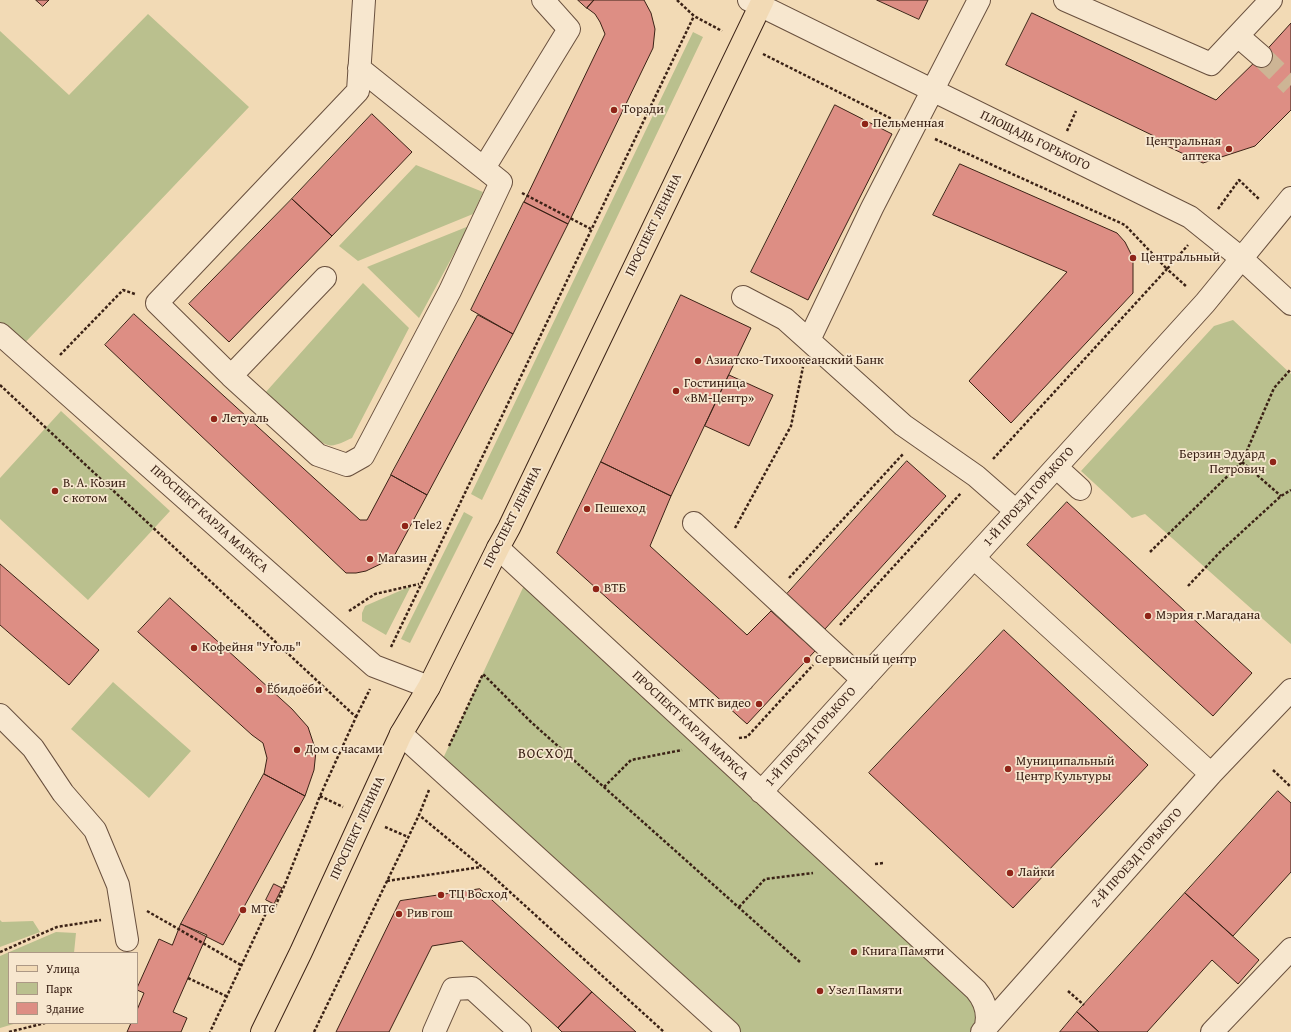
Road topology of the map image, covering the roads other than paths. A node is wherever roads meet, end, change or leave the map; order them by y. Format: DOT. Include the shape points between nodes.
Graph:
graph roads {
  1 [pos="364,0"];
  2 [pos="543,0"];
  3 [pos="979,0"];
  4 [pos="1065,0"];
  5 [pos="1271,0"];
  6 [pos="757,2"];
  7 [pos="1238,36"];
  8 [pos="1261,56"];
  9 [pos="359,68"];
  10 [pos="933,91"];
  11 [pos="484,168"];
  12 [pos="1291,198"];
  13 [pos="1241,258"];
  14 [pos="325,278"];
  15 [pos="742,297"];
  16 [pos="1291,304"];
  17 [pos="0,334"];
  18 [pos="809,340"];
  19 [pos="231,376"];
  20 [pos="1056,467"];
  21 [pos="1080,489"];
  22 [pos="1016,511"];
  23 [pos="694,522"];
  24 [pos="498,548"];
  25 [pos="974,558"];
  26 [pos="863,680"];
  27 [pos="429,687"];
  28 [pos="1291,690"];
  29 [pos="0,715"];
  30 [pos="400,734"];
  31 [pos="1211,774"];
  32 [pos="761,792"];
  33 [pos="127,940"];
  34 [pos="1291,949"];
  35 [pos="984,1031"];
  36 [pos="262,1032"];
  37 [pos="434,1032"];
  38 [pos="520,1032"];
  39 [pos="729,1032"];
  40 [pos="1212,1032"];
  1 -- 9 [label="street"];
  2 -- 11 [label="street" via="569,29"];
  3 -- 10 [label="street"];
  4 -- 7 [label="street" via="1211,64"];
  5 -- 7 [label="street"];
  6 -- 10 [label="street, ПЛОЩАДЬ ГОРЬКОГО"];
  6 -- 24 [label="main road, ПРОСПЕКТ ЛЕНИНА" via="741,42"];
  7 -- 8 [label="street"];
  9 -- 11 [label="street"];
  9 -- 19 [label="street" via="358,92 157,303"];
  10 -- 13 [label="street, ПЛОЩАДЬ ГОРЬКОГО" via="1175,209 1204,228"];
  10 -- 18 [label="street" via="872,208"];
  11 -- 19 [label="street" via="501,182 450,291 363,456 347,465 318,455"];
  12 -- 13 [label="street, 1-Й ПРОЕЗД ГОРЬКОГО"];
  13 -- 16 [label="street, ПЛОЩАДЬ ГОРЬКОГО"];
  13 -- 20 [label="street, 1-Й ПРОЕЗД ГОРЬКОГО" via="1205,304"];
  14 -- 19 [label="street"];
  15 -- 18 [label="street" via="785,319"];
  17 -- 27 [label="street, ПРОСПЕКТ КАРЛА МАРКСА" via="378,667"];
  18 -- 22 [label="street" via="903,426 976,476"];
  20 -- 21 [label="street"];
  20 -- 22 [label="street, 1-Й ПРОЕЗД ГОРЬКОГО"];
  22 -- 25 [label="street, 1-Й ПРОЕЗД ГОРЬКОГО"];
  23 -- 26 [label="street"];
  24 -- 27 [label="main road, ПРОСПЕКТ ЛЕНИНА"];
  24 -- 32 [label="street, ПРОСПЕКТ КАРЛА МАРКСА"];
  25 -- 26 [label="street, 1-Й ПРОЕЗД ГОРЬКОГО"];
  25 -- 31 [label="street"];
  26 -- 32 [label="street, 1-Й ПРОЕЗД ГОРЬКОГО"];
  27 -- 30 [label="main road, ПРОСПЕКТ ЛЕНИНА"];
  28 -- 31 [label="street, 2-Й ПРОЕЗД ГОРЬКОГО"];
  29 -- 33 [label="street" via="33,748 63,793 95,830 118,885"];
  30 -- 36 [label="main road, ПРОСПЕКТ ЛЕНИНА"];
  30 -- 39 [label="street"];
  31 -- 35 [label="street, 2-Й ПРОЕЗД ГОРЬКОГО"];
  32 -- 35 [label="street, ПРОСПЕКТ КАРЛА МАРКСА" via="976,990 982,998 987,1015"];
  34 -- 40 [label="street"];
  37 -- 38 [label="street" via="453,988 472,988"];
}
